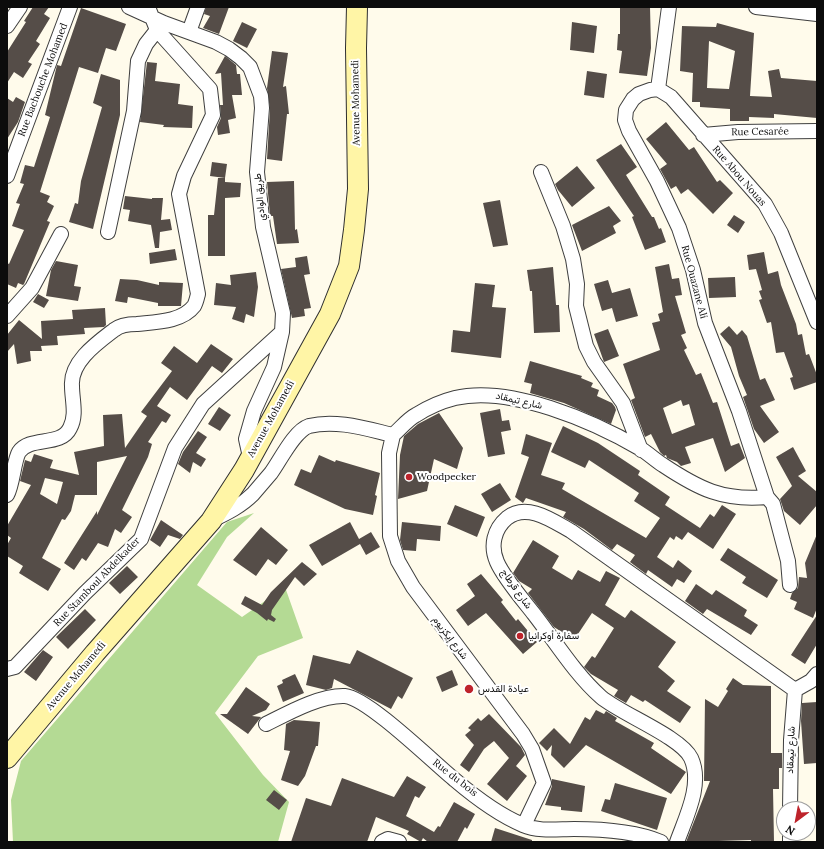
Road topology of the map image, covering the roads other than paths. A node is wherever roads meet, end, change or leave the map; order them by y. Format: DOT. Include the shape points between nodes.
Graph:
graph roads {
  1 [pos="20,7"];
  2 [pos="70,7"];
  3 [pos="129,7"];
  4 [pos="198,7"];
  5 [pos="357,7"];
  6 [pos="669,7"];
  7 [pos="756,7"];
  8 [pos="817,14"];
  9 [pos="152,18"];
  10 [pos="7,26"];
  11 [pos="189,32"];
  12 [pos="658,90"];
  13 [pos="817,131"];
  14 [pos="703,135"];
  15 [pos="10,158"];
  16 [pos="541,172"];
  17 [pos="7,176"];
  18 [pos="108,232"];
  19 [pos="61,234"];
  20 [pos="7,316"];
  21 [pos="817,322"];
  22 [pos="282,332"];
  23 [pos="394,435"];
  24 [pos="641,450"];
  25 [pos="250,457"];
  26 [pos="7,496"];
  27 [pos="767,497"];
  28 [pos="211,521"];
  29 [pos="790,585"];
  30 [pos="7,669"];
  31 [pos="817,674"];
  32 [pos="795,690"];
  33 [pos="266,724"];
  34 [pos="7,758"];
  35 [pos="790,801"];
  36 [pos="524,825"];
  37 [pos="382,842"];
  38 [pos="399,842"];
  39 [pos="661,842"];
  40 [pos="677,842"];
  1 -- 10 [label="street"];
  2 -- 15 [label="street, Rue Bachouche Mohamed"];
  3 -- 9 [label="street, طريق الوادي"];
  4 -- 11 [label="street"];
  5 -- 25 [label="main road, Avenue Mohamedi" via="358,189 350,266 330,314"];
  6 -- 12 [label="street"];
  7 -- 8 [label="street"];
  9 -- 11 [label="street, طريق الوادي"];
  9 -- 18 [label="street" via="146,44 138,61 134,111"];
  9 -- 26 [label="street" via="210,89 213,115 184,176 180,194 198,294 194,305 178,317 116,328 88,353 76,367 71,384 74,410 70,429 60,438 27,445 20,452"];
  11 -- 22 [label="street, طريق الوادي" via="216,42 241,58 250,67 261,96 257,172 263,227 282,314"];
  12 -- 14 [label="street, Rue Abou Nouas" via="671,97"];
  12 -- 27 [label="street, Rue Ouazane Ali" via="650,90 633,99 626,110 625,120 679,228 693,270 705,323 739,411"];
  13 -- 14 [label="street, Rue Cesarée"];
  14 -- 21 [label="street, Rue Abou Nouas" via="772,214"];
  15 -- 17 [label="street, Rue Bachouche Mohamed"];
  16 -- 24 [label="street" via="563,226 573,259 576,306 586,346 594,362 623,402"];
  19 -- 20 [label="street" via="32,288"];
  22 -- 25 [label="street, طريق الوادي" via="274,367 254,411 246,439"];
  22 -- 30 [label="street, Rue Stamboul Abdelkader" via="203,404 175,448 141,538 15,667"];
  23 -- 24 [label="street, شارع تيمقاد" via="415,415 454,398 489,394 557,410"];
  23 -- 28 [label="street" via="327,423 307,427 289,444 272,472 241,506"];
  23 -- 36 [label="street, شارع إيكزيوم" via="389,454 392,543 398,561 413,587 532,749 544,783"];
  24 -- 27 [label="street, شارع تيمقاد" via="694,484 719,495 745,499"];
  25 -- 28 [label="main road, Avenue Mohamedi"];
  27 -- 29 [label="street" via="773,504 788,561"];
  28 -- 34 [label="main road, Avenue Mohamedi"];
  31 -- 32 [label="street" via="811,681"];
  32 -- 35 [label="street, شارع تيمقاد"];
  32 -- 40 [label="street, شارع قرطاج" via="571,531 542,514 523,512 508,517 498,526 494,539 497,562 518,594 576,669 601,696 680,745 691,757 696,779 690,806"];
  33 -- 36 [label="street, Rue du bois" via="327,698 346,696 365,704 455,781"];
  36 -- 39 [label="street, Rue du bois" via="540,829 617,832 650,837"];
  37 -- 38 [label="street" via="388,839"];
}
